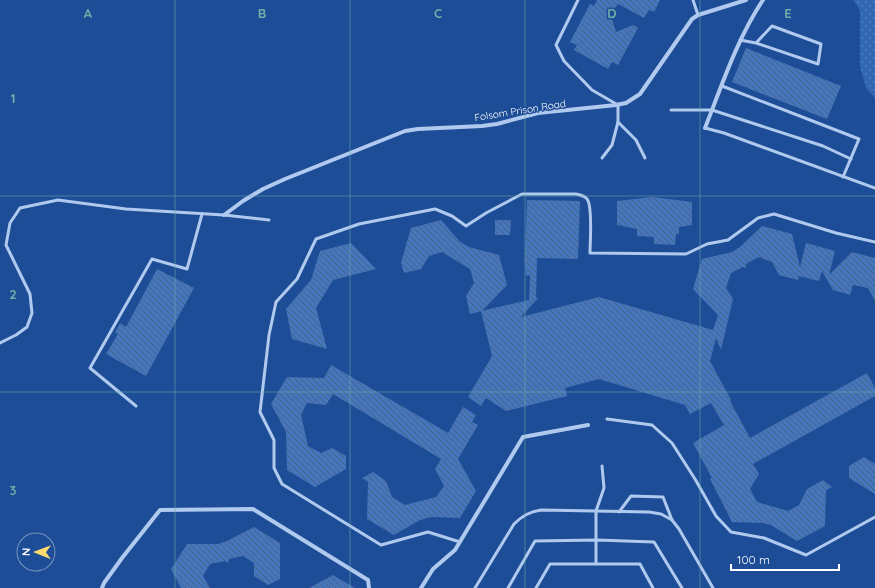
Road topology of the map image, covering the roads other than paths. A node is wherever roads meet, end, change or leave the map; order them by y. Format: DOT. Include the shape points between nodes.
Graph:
graph roads {
  1 [pos="578,0"];
  2 [pos="693,0"];
  3 [pos="746,0"];
  4 [pos="762,0"];
  5 [pos="698,15"];
  6 [pos="740,40"];
  7 [pos="756,43"];
  8 [pos="722,86"];
  9 [pos="618,105"];
  10 [pos="671,110"];
  11 [pos="712,110"];
  12 [pos="618,122"];
  13 [pos="705,128"];
  14 [pos="602,158"];
  15 [pos="645,158"];
  16 [pos="851,159"];
  17 [pos="844,177"];
  18 [pos="875,188"];
  19 [pos="202,214"];
  20 [pos="224,216"];
  21 [pos="269,220"];
  22 [pos="875,242"];
  23 [pos="0,343"];
  24 [pos="136,406"];
  25 [pos="607,420"];
  26 [pos="588,425"];
  27 [pos="602,466"];
  28 [pos="596,511"];
  29 [pos="619,512"];
  30 [pos="875,517"];
  31 [pos="672,520"];
  32 [pos="597,540"];
  33 [pos="460,542"];
  34 [pos="596,563"];
  35 [pos="102,588"];
  36 [pos="369,588"];
  37 [pos="421,588"];
  38 [pos="475,588"];
  39 [pos="508,588"];
  40 [pos="536,588"];
  41 [pos="653,588"];
  42 [pos="682,588"];
  43 [pos="713,588"];
  1 -- 9 [label="lane" via="556,45 564,61 592,90"];
  2 -- 5 [label="lane"];
  3 -- 5 [label="street, Folsom Prison Road"];
  4 -- 6 [label="street"];
  5 -- 9 [label="street, Folsom Prison Road" via="692,19 640,94"];
  6 -- 7 [label="lane"];
  6 -- 8 [label="street"];
  7 -- 7 [label="lane" via="804,60 818,64 821,44 772,26"];
  8 -- 11 [label="street"];
  8 -- 16 [label="lane" via="859,139"];
  9 -- 12 [label="lane"];
  9 -- 20 [label="street, Folsom Prison Road" via="538,114 482,126 405,131 285,179 250,197"];
  10 -- 11 [label="lane"];
  11 -- 13 [label="street"];
  11 -- 16 [label="lane" via="823,146"];
  12 -- 14 [label="lane" via="612,145"];
  12 -- 15 [label="lane" via="636,140"];
  13 -- 17 [label="lane"];
  16 -- 17 [label="lane"];
  17 -- 18 [label="lane"];
  19 -- 20 [label="lane"];
  19 -- 23 [label="lane" via="126,209 58,200 20,208 10,223 6,245 30,294 32,314 27,327"];
  19 -- 24 [label="lane" via="187,269 152,259 90,368"];
  20 -- 21 [label="lane"];
  22 -- 33 [label="lane" via="774,214 758,218 728,240 707,244 686,254 590,253 590,207 584,196 527,193 518,195 466,226 452,216 435,209 359,224 316,239 297,279 276,302 268,334 260,412 274,440 274,468 282,484 381,545 428,532"];
  25 -- 30 [label="lane" via="652,425 672,443 716,516 731,532 764,538 806,555"];
  26 -- 33 [label="street" via="523,437"];
  27 -- 28 [label="lane" via="604,488"];
  28 -- 29 [label="lane"];
  28 -- 32 [label="lane"];
  28 -- 38 [label="lane" via="541,510 522,516 514,524"];
  29 -- 31 [label="lane" via="649,512 661,514"];
  29 -- 31 [label="lane" via="631,496 663,497"];
  31 -- 43 [label="lane"];
  32 -- 34 [label="lane"];
  32 -- 39 [label="lane" via="535,541"];
  32 -- 42 [label="lane" via="654,542"];
  33 -- 37 [label="street" via="455,550 433,569"];
  34 -- 40 [label="lane" via="550,564"];
  34 -- 41 [label="lane" via="640,564"];
  35 -- 36 [label="street" via="160,510 253,509 368,580"];
}
